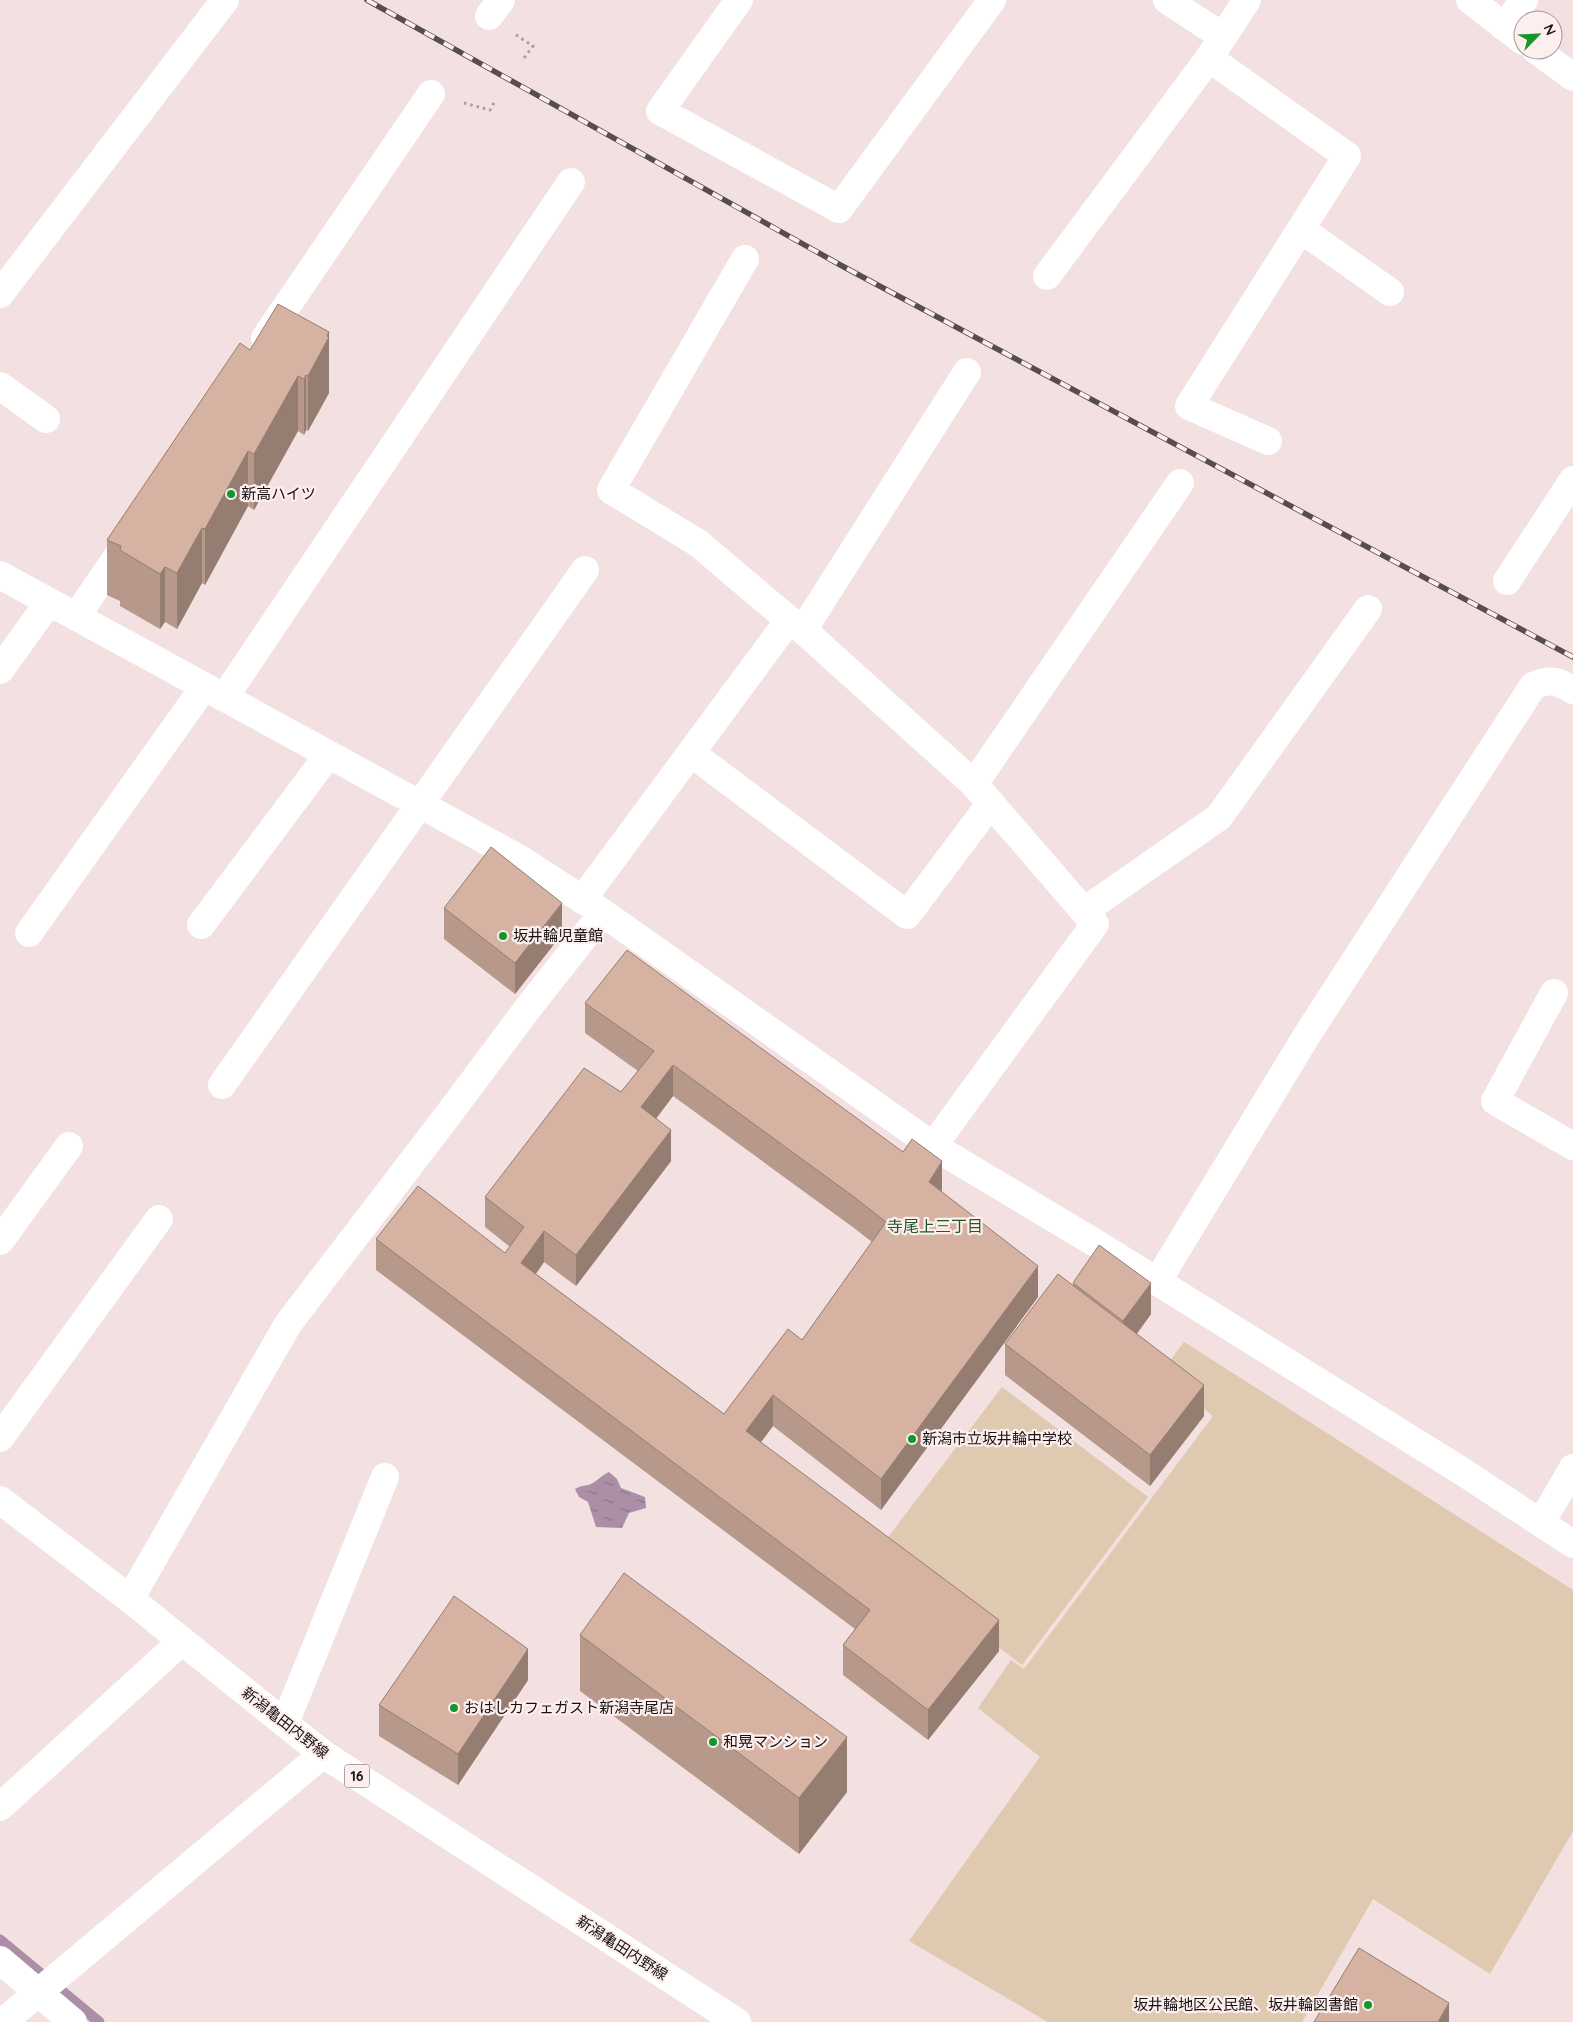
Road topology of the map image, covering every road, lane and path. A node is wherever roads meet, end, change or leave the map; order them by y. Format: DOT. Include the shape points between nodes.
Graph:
graph roads {
  1 [pos="225,0"];
  2 [pos="740,0"];
  3 [pos="992,0"];
  4 [pos="1167,0"];
  5 [pos="1247,0"];
  6 [pos="1470,0"];
  7 [pos="1513,34"];
  8 [pos="1216,47"];
  9 [pos="1550,60"];
  10 [pos="1573,77"];
  11 [pos="431,94"];
  12 [pos="571,182"];
  13 [pos="1302,230"];
  14 [pos="746,258"];
  15 [pos="1047,276"];
  16 [pos="1390,292"];
  17 [pos="0,294"];
  18 [pos="254,355"];
  19 [pos="967,372"];
  20 [pos="0,386"];
  21 [pos="46,419"];
  22 [pos="1268,441"];
  23 [pos="1573,480"];
  24 [pos="1180,483"];
  25 [pos="143,519"];
  26 [pos="585,570"];
  27 [pos="0,574"];
  28 [pos="1507,581"];
  29 [pos="49,602"];
  30 [pos="1368,609"];
  31 [pos="76,617"];
  32 [pos="796,625"];
  33 [pos="0,670"];
  34 [pos="1573,690"];
  35 [pos="214,692"];
  36 [pos="691,753"];
  37 [pos="328,755"];
  38 [pos="982,793"];
  39 [pos="419,805"];
  40 [pos="593,907"];
  41 [pos="1084,911"];
  42 [pos="201,925"];
  43 [pos="29,933"];
  44 [pos="1554,992"];
  45 [pos="222,1085"];
  46 [pos="69,1146"];
  47 [pos="933,1146"];
  48 [pos="1573,1146"];
  49 [pos="159,1220"];
  50 [pos="0,1241"];
  51 [pos="1157,1282"];
  52 [pos="0,1438"];
  53 [pos="1573,1468"];
  54 [pos="385,1477"];
  55 [pos="0,1500"];
  56 [pos="1541,1523"];
  57 [pos="1573,1544"];
  58 [pos="130,1599"];
  59 [pos="182,1641"];
  60 [pos="285,1723"];
  61 [pos="323,1754"];
  62 [pos="0,1807"];
  63 [pos="0,1960"];
  64 [pos="38,1992"];
  65 [pos="3,2022"];
  66 [pos="73,2022"];
  67 [pos="737,2022"];
  1 -- 17 [label="street"];
  2 -- 3 [label="street" via="660,111 839,209"];
  4 -- 8 [label="street"];
  5 -- 8 [label="street"];
  6 -- 7 [label="street"];
  8 -- 13 [label="street" via="1347,156"];
  8 -- 15 [label="street"];
  9 -- 10 [label="street"];
  11 -- 18 [label="street"];
  12 -- 35 [label="street"];
  13 -- 16 [label="street"];
  13 -- 22 [label="street" via="1189,406"];
  14 -- 32 [label="street" via="611,490 698,543"];
  19 -- 32 [label="street"];
  20 -- 21 [label="street"];
  23 -- 28 [label="street"];
  24 -- 38 [label="street"];
  25 -- 31 [label="street"];
  26 -- 39 [label="street"];
  27 -- 29 [label="street"];
  29 -- 31 [label="street"];
  29 -- 33 [label="street"];
  30 -- 41 [label="street" via="1219,817"];
  31 -- 35 [label="street"];
  32 -- 36 [label="street"];
  32 -- 38 [label="street"];
  34 -- 51 [label="street" via="1558,682 1545,681 1533,686 1307,1035"];
  35 -- 37 [label="street"];
  35 -- 43 [label="street"];
  36 -- 38 [label="street" via="907,915"];
  36 -- 40 [label="street"];
  37 -- 39 [label="street"];
  37 -- 42 [label="street"];
  38 -- 41 [label="street"];
  39 -- 40 [label="street" via="520,859"];
  39 -- 45 [label="street"];
  40 -- 47 [label="street"];
  40 -- 58 [label="street" via="528,1008 288,1324"];
  41 -- 47 [label="street" via="1095,924"];
  44 -- 48 [label="street" via="1495,1100"];
  46 -- 50 [label="street"];
  47 -- 51 [label="street"];
  49 -- 52 [label="street"];
  51 -- 56 [label="street"];
  53 -- 56 [label="street"];
  54 -- 60 [label="street"];
  55 -- 58 [label="street, 新潟亀田内野線 / 16"];
  56 -- 57 [label="street"];
  58 -- 59 [label="street, 新潟亀田内野線 / 16"];
  59 -- 60 [label="street, 新潟亀田内野線 / 16"];
  59 -- 62 [label="street"];
  60 -- 61 [label="street, 新潟亀田内野線 / 16"];
  61 -- 64 [label="street"];
  61 -- 67 [label="street, 新潟亀田内野線 / 16"];
  63 -- 64 [label="street"];
  64 -- 65 [label="street"];
  64 -- 66 [label="street"];
}
